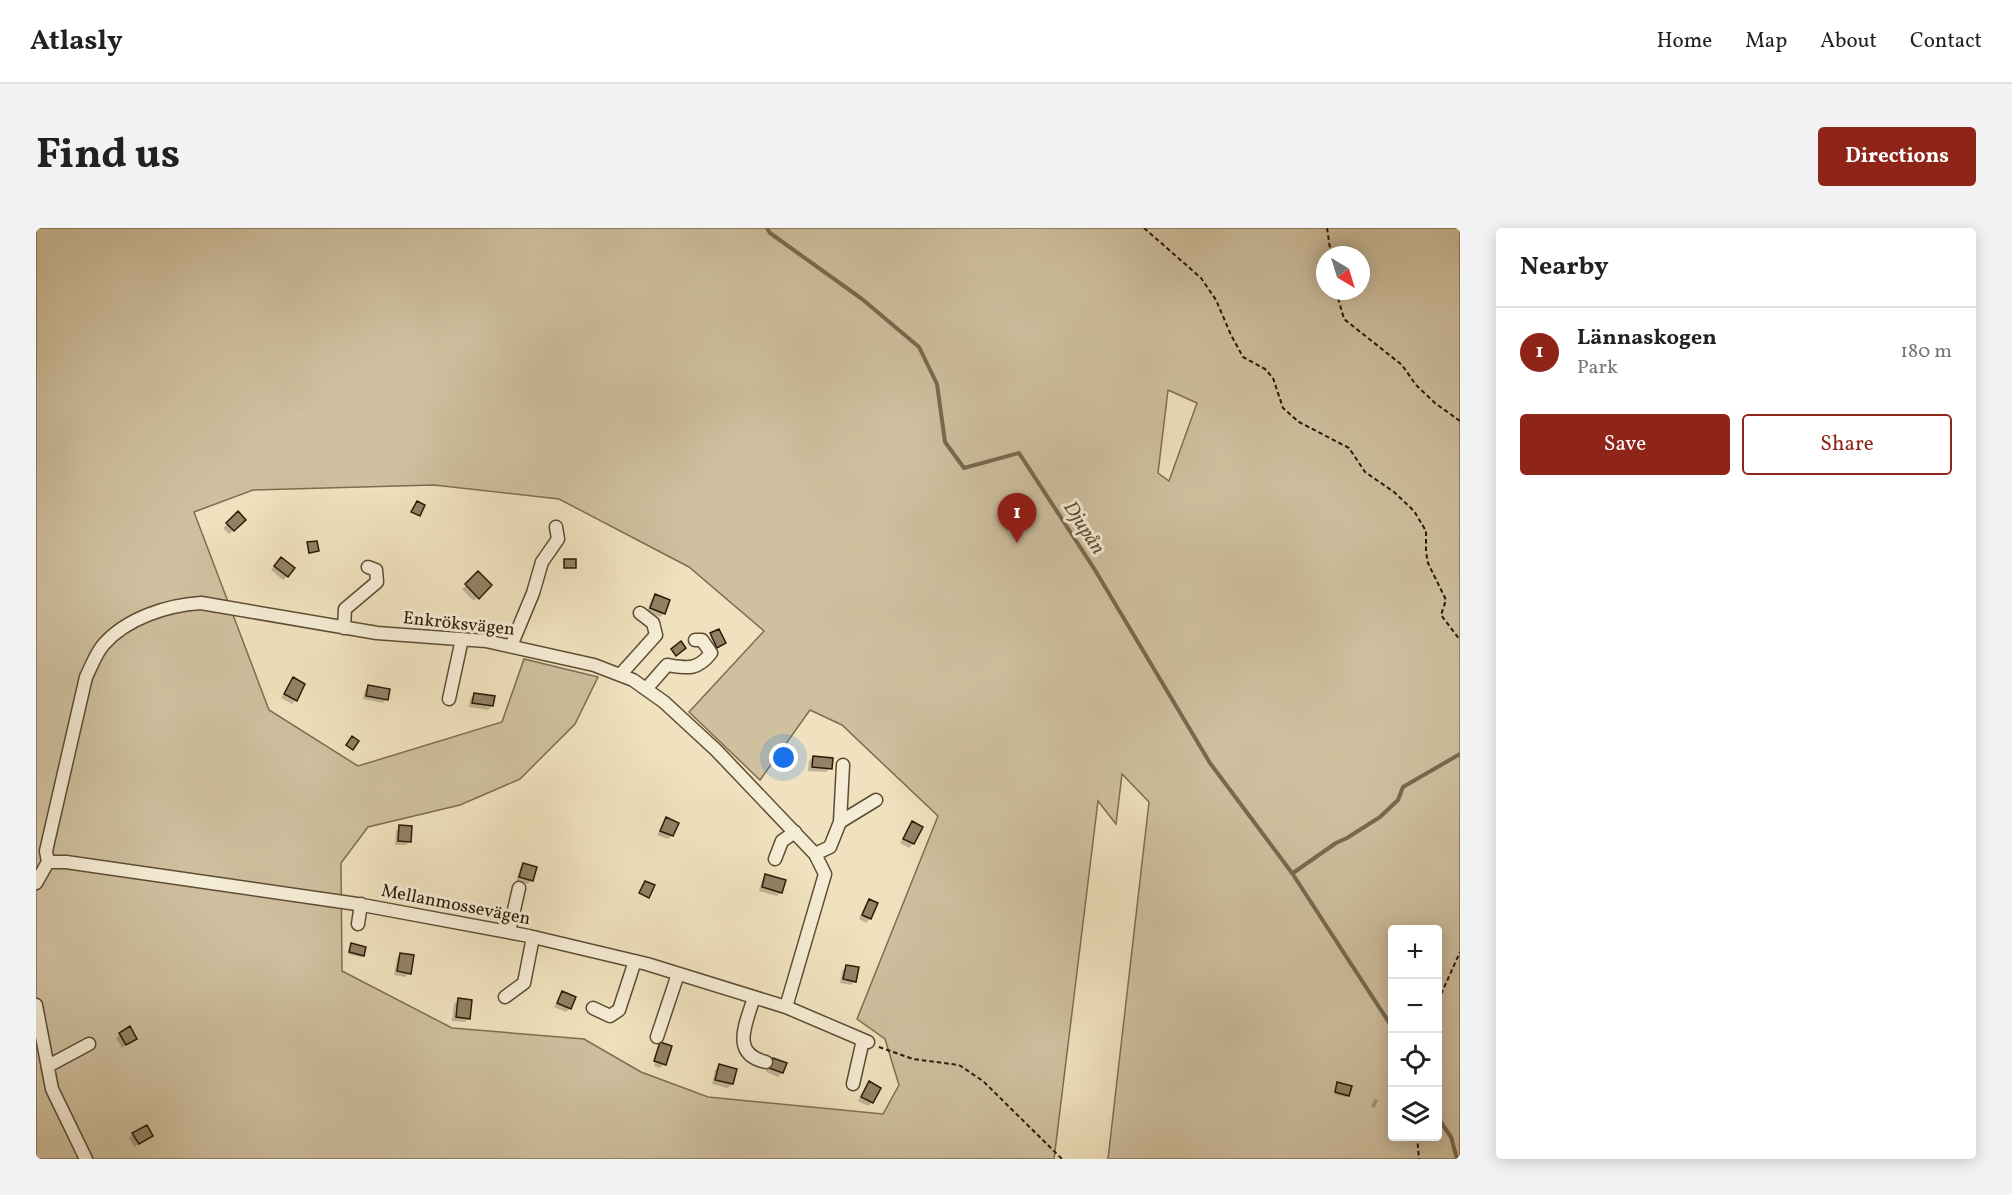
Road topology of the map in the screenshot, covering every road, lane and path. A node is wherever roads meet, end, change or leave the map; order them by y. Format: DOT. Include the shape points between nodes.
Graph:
graph roads {
  1 [pos="1143,228"];
  2 [pos="1327,228"];
  3 [pos="1330,246"];
  4 [pos="1339,300"];
  5 [pos="1460,421"];
  6 [pos="556,527"];
  7 [pos="368,567"];
  8 [pos="640,613"];
  9 [pos="344,628"];
  10 [pos="462,639"];
  11 [pos="695,640"];
  12 [pos="1460,640"];
  13 [pos="511,646"];
  14 [pos="620,675"];
  15 [pos="646,689"];
  16 [pos="449,699"];
  17 [pos="843,765"];
  18 [pos="876,800"];
  19 [pos="840,822"];
  20 [pos="795,832"];
  21 [pos="815,854"];
  22 [pos="775,859"];
  23 [pos="48,862"];
  24 [pos="36,883"];
  25 [pos="519,888"];
  26 [pos="361,904"];
  27 [pos="358,924"];
  28 [pos="509,932"];
  29 [pos="533,937"];
  30 [pos="1460,952"];
  31 [pos="634,961"];
  32 [pos="678,974"];
  33 [pos="1442,990"];
  34 [pos="505,997"];
  35 [pos="754,997"];
  36 [pos="36,1005"];
  37 [pos="786,1007"];
  38 [pos="593,1008"];
  39 [pos="657,1037"];
  40 [pos="866,1041"];
  41 [pos="89,1044"];
  42 [pos="766,1062"];
  43 [pos="48,1066"];
  44 [pos="853,1084"];
  45 [pos="1417,1141"];
  46 [pos="86,1159"];
  47 [pos="1062,1159"];
  48 [pos="1419,1159"];
  1 -- 12 [label="path" via="1201,278 1243,357 1265,369 1272,378 1283,408 1299,422 1349,448 1365,472 1414,511 1426,531 1428,563 1446,600 1440,615"];
  2 -- 3 [label="path"];
  4 -- 5 [label="path" via="1344,319 1402,365 1416,385"];
  6 -- 13 [label="street" via="558,539 542,562"];
  7 -- 9 [label="street" via="376,570 377,582 345,609"];
  8 -- 14 [label="street" via="653,623 656,635"];
  9 -- 10 [label="street, Enkröksvägen"];
  9 -- 23 [label="street, Enkröksvägen" via="201,603 179,604 121,630 97,654 87,677 46,851"];
  10 -- 13 [label="street, Enkröksvägen"];
  10 -- 16 [label="street"];
  11 -- 15 [label="street" via="702,640 708,647 711,653 706,660 692,668 667,665"];
  13 -- 14 [label="street, Enkröksvägen" via="594,664"];
  14 -- 15 [label="street, Enkröksvägen"];
  15 -- 20 [label="street, Enkröksvägen" via="716,750"];
  17 -- 19 [label="street"];
  18 -- 19 [label="street"];
  19 -- 21 [label="street" via="830,847"];
  20 -- 21 [label="street, Enkröksvägen"];
  20 -- 22 [label="street" via="782,841"];
  21 -- 37 [label="street, Enkröksvägen" via="825,874"];
  23 -- 24 [label="street"];
  23 -- 26 [label="street, Mellanmossevägen"];
  25 -- 28 [label="street"];
  26 -- 27 [label="street"];
  26 -- 28 [label="street, Mellanmossevägen"];
  28 -- 29 [label="street, Mellanmossevägen"];
  29 -- 31 [label="street, Mellanmossevägen"];
  29 -- 34 [label="street" via="524,983"];
  30 -- 33 [label="path"];
  31 -- 32 [label="street, Mellanmossevägen"];
  31 -- 38 [label="street" via="619,1010 610,1016"];
  32 -- 35 [label="street, Mellanmossevägen"];
  32 -- 39 [label="street"];
  35 -- 37 [label="street, Mellanmossevägen"];
  35 -- 42 [label="street" via="742,1040 749,1054"];
  36 -- 43 [label="street"];
  37 -- 40 [label="street, Mellanmossevägen"];
  40 -- 44 [label="street"];
  40 -- 47 [label="path" via="913,1059 959,1065 983,1080"];
  41 -- 43 [label="street"];
  43 -- 46 [label="street" via="52,1089"];
  45 -- 48 [label="path"];
}
